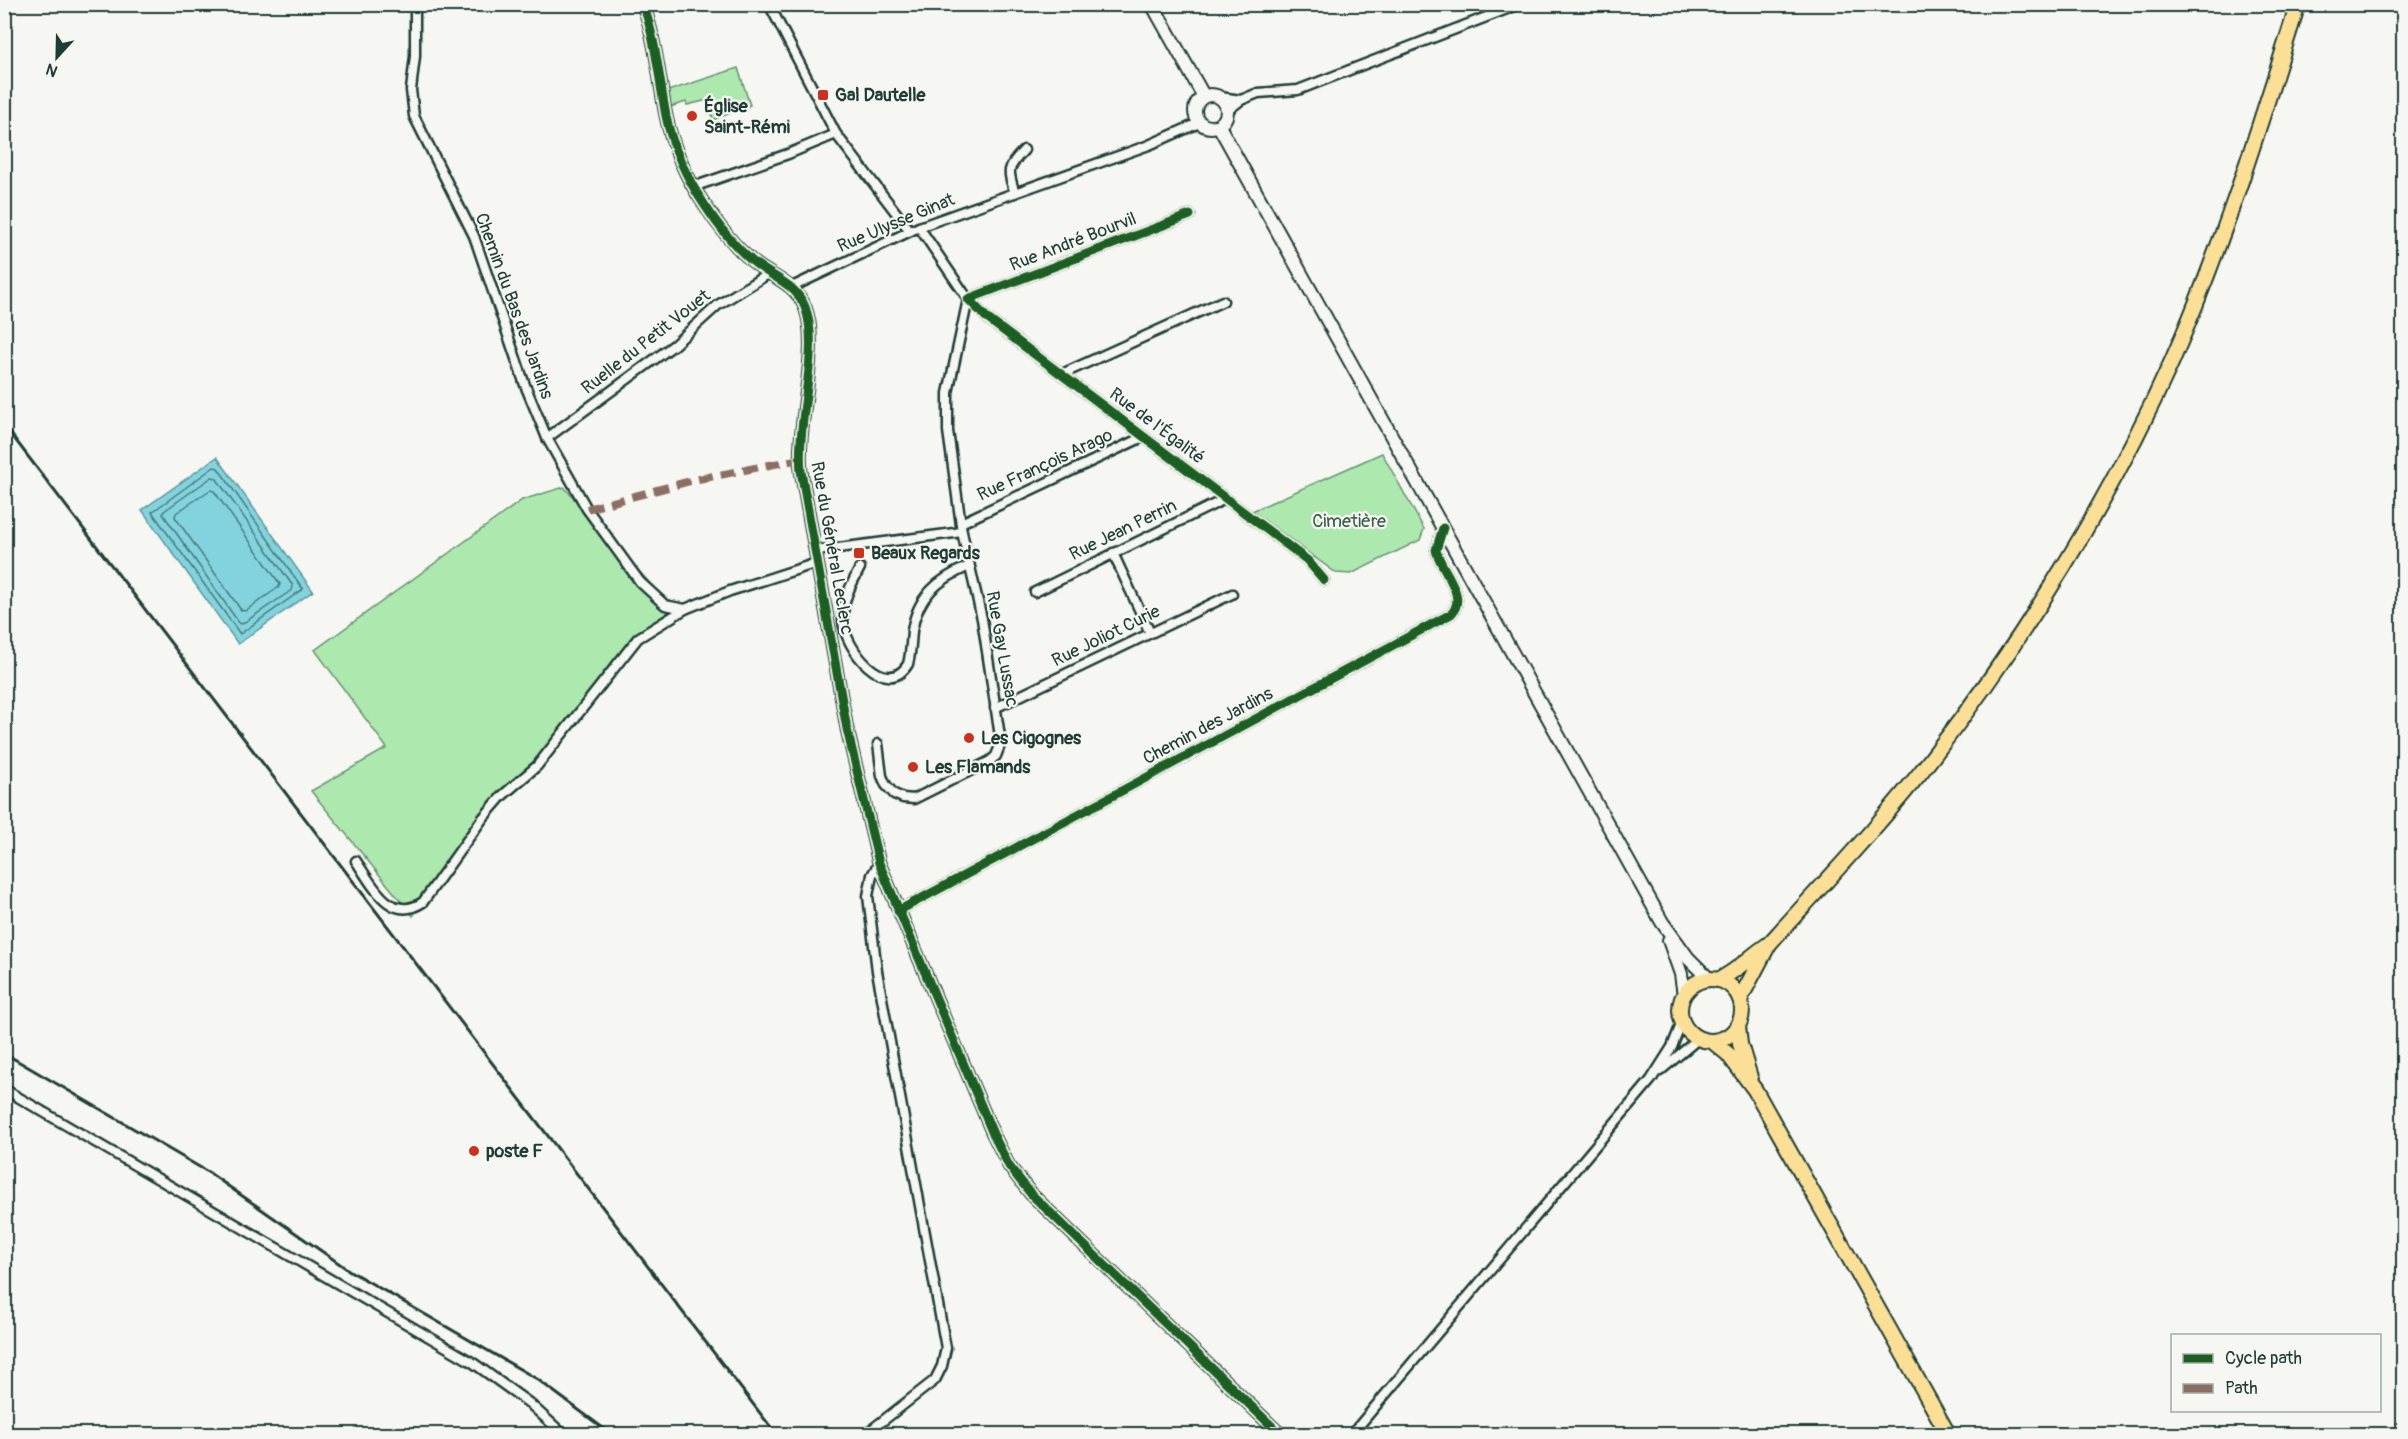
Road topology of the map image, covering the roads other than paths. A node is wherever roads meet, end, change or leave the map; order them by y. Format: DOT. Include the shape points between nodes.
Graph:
graph roads {
  1 [pos="416,4"];
  2 [pos="643,4"];
  3 [pos="769,4"];
  4 [pos="1152,4"];
  5 [pos="1520,4"];
  6 [pos="2298,4"];
  7 [pos="1203,95"];
  8 [pos="1220,97"];
  9 [pos="1241,100"];
  10 [pos="1227,111"];
  11 [pos="1199,123"];
  12 [pos="1219,126"];
  13 [pos="836,134"];
  14 [pos="1024,150"];
  15 [pos="693,187"];
  16 [pos="1015,193"];
  17 [pos="1190,215"];
  18 [pos="919,227"];
  19 [pos="910,231"];
  20 [pos="768,274"];
  21 [pos="792,287"];
  22 [pos="968,299"];
  23 [pos="1223,301"];
  24 [pos="1062,374"];
  25 [pos="547,438"];
  26 [pos="1143,438"];
  27 [pos="1225,498"];
  28 [pos="961,523"];
  29 [pos="1443,528"];
  30 [pos="962,532"];
  31 [pos="815,551"];
  32 [pos="1113,553"];
  33 [pos="817,563"];
  34 [pos="969,566"];
  35 [pos="860,568"];
  36 [pos="1324,580"];
  37 [pos="1035,592"];
  38 [pos="1232,594"];
  39 [pos="685,609"];
  40 [pos="1150,633"];
  41 [pos="995,708"];
  42 [pos="878,744"];
  43 [pos="356,861"];
  44 [pos="879,863"];
  45 [pos="898,911"];
  46 [pos="1662,922"];
  47 [pos="1769,945"];
  48 [pos="1713,980"];
  49 [pos="1684,995"];
  50 [pos="1740,999"];
  51 [pos="1682,1022"];
  52 [pos="1738,1026"];
  53 [pos="1705,1040"];
  54 [pos="1651,1080"];
  55 [pos="4,1089"];
  56 [pos="1755,1090"];
  57 [pos="564,1434"];
  58 [pos="866,1434"];
  59 [pos="1280,1434"];
  60 [pos="1352,1434"];
  61 [pos="1948,1434"];
  1 -- 25 [label="street, Chemin du Bas des Jardins" via="411,90 414,116 474,236"];
  2 -- 15 [label="street" via="659,64 668,125"];
  3 -- 13 [label="street"];
  4 -- 7 [label="main road"];
  5 -- 9 [label="street" via="1298,90 1258,93"];
  6 -- 47 [label="main road" via="2216,255 2171,361 2099,504 2051,586 1974,702 1899,796"];
  7 -- 8 [label="main road"];
  7 -- 11 [label="main road" via="1195,108"];
  8 -- 9 [label="street"];
  8 -- 10 [label="main road"];
  9 -- 10 [label="street"];
  10 -- 12 [label="main road"];
  11 -- 12 [label="main road" via="1204,127"];
  11 -- 16 [label="street, Rue Ulysse Ginat"];
  12 -- 29 [label="main road"];
  13 -- 15 [label="street"];
  13 -- 19 [label="street"];
  14 -- 16 [label="street" via="1009,168"];
  15 -- 20 [label="street" via="726,233"];
  16 -- 18 [label="street, Rue Ulysse Ginat"];
  17 -- 22 [label="street, Rue André Bourvil"];
  18 -- 19 [label="street, Rue Ulysse Ginat"];
  18 -- 22 [label="street, Rue de l'Égalité"];
  19 -- 21 [label="street, Rue Ulysse Ginat"];
  20 -- 21 [label="street"];
  20 -- 25 [label="street, Ruelle du Petit Vouet" via="718,305 674,345"];
  21 -- 31 [label="street, Rue du Général Leclerc" via="805,308 810,332 800,459"];
  22 -- 24 [label="street, Rue de l'Égalité" via="988,319"];
  22 -- 28 [label="street, Rue Gay Lussac" via="947,414"];
  23 -- 24 [label="street"];
  24 -- 26 [label="street, Rue de l'Égalité"];
  25 -- 39 [label="street, Chemin du Bas des Jardins" via="586,509 640,582 665,605"];
  26 -- 27 [label="street, Rue de l'Égalité"];
  26 -- 28 [label="street, Rue François Arago"];
  27 -- 32 [label="street, Rue Jean Perrin"];
  27 -- 36 [label="street, Rue de l'Égalité" via="1307,560"];
  28 -- 30 [label="street, Rue Gay Lussac"];
  29 -- 45 [label="street, Chemin des Jardins" via="1436,550 1458,599 1451,614"];
  29 -- 46 [label="main road"];
  30 -- 31 [label="street"];
  30 -- 34 [label="street, Rue Gay Lussac"];
  31 -- 33 [label="street, Rue du Général Leclerc"];
  32 -- 37 [label="street, Rue Jean Perrin"];
  32 -- 40 [label="street"];
  33 -- 39 [label="street"];
  33 -- 44 [label="street, Rue du Général Leclerc" via="847,729"];
  34 -- 35 [label="street" via="946,577 927,594 914,621 908,664 895,676 867,666 845,637 844,606"];
  34 -- 41 [label="street, Rue Gay Lussac" via="981,612"];
  38 -- 40 [label="street, Rue Joliot Curie"];
  39 -- 43 [label="street" via="652,627 630,646 537,766 483,818 423,902 413,908 391,905 383,900"];
  40 -- 41 [label="street, Rue Joliot Curie"];
  41 -- 42 [label="street, Rue Gay Lussac" via="1001,743 996,756 914,799 894,795 886,785"];
  44 -- 45 [label="street, Rue du Général Leclerc"];
  44 -- 58 [label="street" via="868,896 877,971 946,1348 935,1380"];
  45 -- 59 [label="street, Rue du Général Leclerc" via="981,1110 1019,1180"];
  46 -- 48 [label="main road" via="1688,958"];
  46 -- 49 [label="main road"];
  47 -- 48 [label="main road" via="1739,969"];
  47 -- 50 [label="main road"];
  48 -- 49 [label="main road" via="1699,982"];
  48 -- 50 [label="main road" via="1735,990"];
  49 -- 51 [label="main road" via="1680,1004"];
  50 -- 52 [label="main road"];
  51 -- 53 [label="main road" via="1692,1035"];
  51 -- 54 [label="street"];
  52 -- 53 [label="main road" via="1727,1037"];
  52 -- 56 [label="main road"];
  53 -- 54 [label="street"];
  53 -- 56 [label="main road" via="1728,1054"];
  54 -- 60 [label="street"];
  55 -- 57 [label="street" via="472,1362"];
  56 -- 61 [label="main road"];
}
